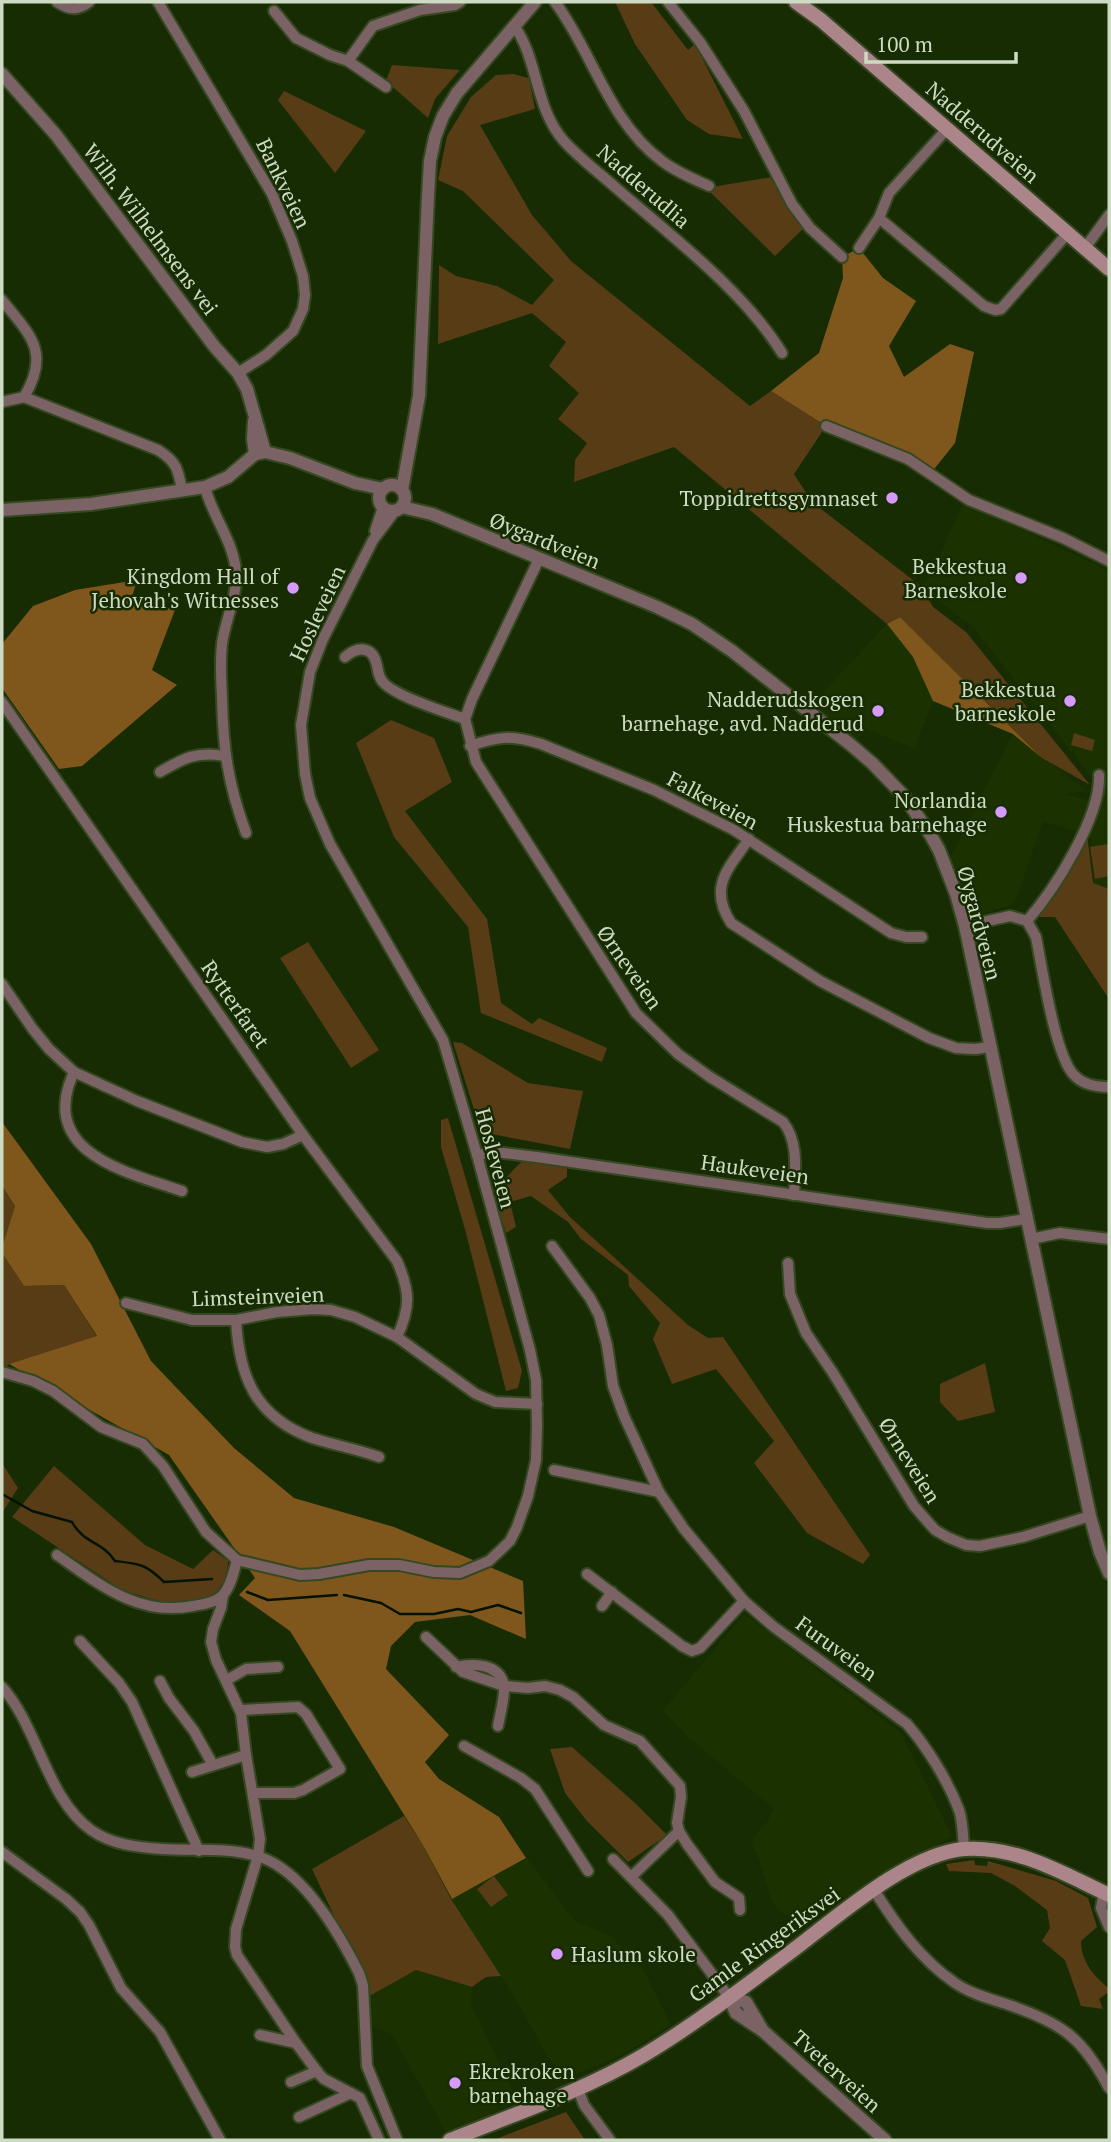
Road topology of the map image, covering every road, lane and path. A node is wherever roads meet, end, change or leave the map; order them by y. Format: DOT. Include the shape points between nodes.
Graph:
graph roads {
  1 [pos="57,2"];
  2 [pos="89,2"];
  3 [pos="158,2"];
  4 [pos="460,2"];
  5 [pos="535,2"];
  6 [pos="555,2"];
  7 [pos="668,2"];
  8 [pos="796,2"];
  9 [pos="275,11"];
  10 [pos="514,27"];
  11 [pos="348,61"];
  12 [pos="2,74"];
  13 [pos="386,87"];
  14 [pos="947,129"];
  15 [pos="709,186"];
  16 [pos="1109,215"];
  17 [pos="879,218"];
  18 [pos="1068,233"];
  19 [pos="859,248"];
  20 [pos="1085,248"];
  21 [pos="842,257"];
  22 [pos="1109,269"];
  23 [pos="2,300"];
  24 [pos="782,353"];
  25 [pos="238,373"];
  26 [pos="24,397"];
  27 [pos="2,402"];
  28 [pos="826,426"];
  29 [pos="260,453"];
  30 [pos="205,487"];
  31 [pos="182,490"];
  32 [pos="392,498"];
  33 [pos="2,510"];
  34 [pos="539,559"];
  35 [pos="1109,561"];
  36 [pos="345,657"];
  37 [pos="2,702"];
  38 [pos="464,719"];
  39 [pos="470,746"];
  40 [pos="225,756"];
  41 [pos="160,772"];
  42 [pos="1099,775"];
  43 [pos="246,833"];
  44 [pos="749,839"];
  45 [pos="1027,921"];
  46 [pos="965,926"];
  47 [pos="922,937"];
  48 [pos="2,984"];
  49 [pos="990,1047"];
  50 [pos="74,1072"];
  51 [pos="1109,1087"];
  52 [pos="303,1135"];
  53 [pos="477,1155"];
  54 [pos="182,1191"];
  55 [pos="793,1195"];
  56 [pos="1026,1219"];
  57 [pos="1031,1239"];
  58 [pos="1109,1239"];
  59 [pos="552,1245"];
  60 [pos="788,1263"];
  61 [pos="126,1303"];
  62 [pos="236,1320"];
  63 [pos="397,1336"];
  64 [pos="2,1372"];
  65 [pos="537,1404"];
  66 [pos="379,1457"];
  67 [pos="554,1470"];
  68 [pos="659,1492"];
  69 [pos="1090,1516"];
  70 [pos="57,1555"];
  71 [pos="237,1560"];
  72 [pos="1109,1573"];
  73 [pos="587,1574"];
  74 [pos="612,1592"];
  75 [pos="223,1595"];
  76 [pos="744,1601"];
  77 [pos="601,1606"];
  78 [pos="426,1637"];
  79 [pos="80,1641"];
  80 [pos="278,1667"];
  81 [pos="227,1680"];
  82 [pos="160,1681"];
  83 [pos="504,1686"];
  84 [pos="2,1687"];
  85 [pos="241,1710"];
  86 [pos="498,1726"];
  87 [pos="464,1746"];
  88 [pos="246,1755"];
  89 [pos="213,1765"];
  90 [pos="192,1772"];
  91 [pos="253,1793"];
  92 [pos="679,1831"];
  93 [pos="964,1849"];
  94 [pos="199,1850"];
  95 [pos="2,1852"];
  96 [pos="258,1856"];
  97 [pos="613,1859"];
  98 [pos="588,1871"];
  99 [pos="631,1877"];
  100 [pos="874,1890"];
  101 [pos="1107,1893"];
  102 [pos="740,1910"];
  103 [pos="1109,1927"];
  104 [pos="730,1997"];
  105 [pos="260,2035"];
  106 [pos="296,2043"];
  107 [pos="317,2071"];
  108 [pos="291,2082"];
  109 [pos="578,2088"];
  110 [pos="1109,2088"];
  111 [pos="351,2092"];
  112 [pos="299,2117"];
  113 [pos="220,2140"];
  114 [pos="379,2140"];
  115 [pos="397,2140"];
  116 [pos="450,2140"];
  117 [pos="610,2140"];
  118 [pos="885,2140"];
  1 -- 2 [label="street" via="75,9"];
  3 -- 25 [label="street, Bankveien" via="272,194 303,276 303,309 293,331"];
  4 -- 11 [label="street" via="373,26"];
  5 -- 10 [label="street, Hosleveien"];
  6 -- 15 [label="street" via="577,34 609,99 637,136 663,162"];
  7 -- 21 [label="street" via="744,111 792,204"];
  8 -- 14 [label="main road, Nadderudveien"];
  9 -- 11 [label="street" via="296,37"];
  10 -- 24 [label="street, Nadderudlia" via="545,109 564,140 754,314"];
  10 -- 32 [label="street, Hosleveien" via="457,93 435,137 430,161 419,396 409,454"];
  11 -- 13 [label="street"];
  12 -- 25 [label="street, Wilh. Wilhelmsens vei" via="55,135"];
  14 -- 17 [label="street" via="889,193"];
  14 -- 18 [label="main road, Nadderudveien"];
  16 -- 20 [label="street"];
  17 -- 18 [label="street" via="984,306 995,310 1001,309"];
  17 -- 19 [label="street"];
  18 -- 20 [label="main road, Nadderudveien"];
  20 -- 22 [label="main road, Nadderudveien"];
  23 -- 26 [label="street" via="35,344 36,373"];
  25 -- 29 [label="street, Wilh. Wilhelmsens vei" via="247,389 254,417 253,439"];
  26 -- 27 [label="street"];
  26 -- 31 [label="street" via="170,457"];
  28 -- 35 [label="street" via="908,459 969,500"];
  29 -- 30 [label="street" via="228,477"];
  29 -- 32 [label="street, Øygardveien" via="290,458"];
  30 -- 31 [label="street"];
  30 -- 40 [label="street" via="225,533 236,575 220,658"];
  31 -- 33 [label="street" via="91,504"];
  32 -- 34 [label="street, Øygardveien"];
  32 -- 53 [label="street, Hosleveien" via="310,672 301,725 305,774 330,844 443,1040"];
  34 -- 38 [label="street"];
  34 -- 46 [label="street, Øygardveien" via="701,629 872,763 904,796 930,834"];
  36 -- 38 [label="street" via="362,649 371,653 384,684"];
  37 -- 52 [label="street, Rytterfaret"];
  38 -- 39 [label="street, Ørneveien"];
  39 -- 44 [label="street, Falkeveien" via="508,736 541,744 654,790"];
  39 -- 55 [label="street, Ørneveien" via="489,785 636,1013 677,1054 783,1122 791,1132"];
  40 -- 41 [label="street" via="188,756"];
  40 -- 43 [label="street"];
  42 -- 45 [label="street" via="1093,807 1070,860"];
  44 -- 47 [label="street, Falkeveien" via="891,933"];
  44 -- 49 [label="street" via="722,882 720,899 731,923 820,981 929,1038 957,1048"];
  45 -- 46 [label="street" via="1010,916"];
  45 -- 51 [label="street" via="1036,937 1061,1055 1081,1081"];
  46 -- 49 [label="street, Øygardveien"];
  48 -- 50 [label="street" via="49,1049"];
  49 -- 56 [label="street, Øygardveien"];
  50 -- 52 [label="street" via="242,1142 267,1147"];
  50 -- 54 [label="street" via="66,1088 64,1112 86,1151 120,1170"];
  52 -- 63 [label="street, Rytterfaret" via="397,1261 407,1284 408,1307"];
  53 -- 55 [label="street, Haukeveien" via="495,1152 537,1157"];
  53 -- 65 [label="street, Hosleveien" via="530,1349"];
  55 -- 56 [label="street, Haukeveien" via="987,1223"];
  56 -- 57 [label="street, Øygardveien"];
  57 -- 58 [label="street" via="1060,1233"];
  57 -- 69 [label="street, Øygardveien"];
  59 -- 68 [label="street, Furuveien" via="599,1315 613,1386"];
  60 -- 69 [label="street, Ørneveien" via="790,1294 806,1333 914,1506 935,1530 966,1545 979,1546"];
  61 -- 62 [label="street, Limsteinveien" via="191,1320"];
  62 -- 63 [label="street, Limsteinveien" via="277,1312 331,1310"];
  62 -- 66 [label="street" via="245,1376 271,1413 315,1439"];
  63 -- 65 [label="street, Limsteinveien" via="476,1394 495,1402"];
  64 -- 71 [label="street, Hosleveien" via="53,1391 101,1427 143,1444 206,1532"];
  65 -- 71 [label="street, Hosleveien" via="537,1448 528,1496 509,1541 489,1561 460,1573 369,1565 300,1575"];
  67 -- 68 [label="street"];
  68 -- 76 [label="street, Furuveien"];
  69 -- 72 [label="street, Øygardveien"];
  70 -- 75 [label="street" via="137,1604 186,1608"];
  71 -- 75 [label="street"];
  73 -- 74 [label="street"];
  74 -- 76 [label="street" via="692,1651"];
  74 -- 77 [label="street"];
  75 -- 81 [label="street" via="211,1643"];
  76 -- 93 [label="street, Furuveien" via="907,1724 934,1760 959,1810"];
  78 -- 83 [label="street" via="456,1667"];
  79 -- 94 [label="street" via="132,1702"];
  80 -- 81 [label="street" via="246,1669"];
  81 -- 85 [label="street"];
  82 -- 89 [label="street"];
  83 -- 86 [label="street"];
  83 -- 92 [label="street" via="560,1690 604,1725 636,1737 680,1786"];
  84 -- 94 [label="street" via="21,1713 70,1810 89,1829 137,1847"];
  85 -- 88 [label="street"];
  85 -- 91 [label="street" via="298,1707 340,1769 295,1793"];
  87 -- 98 [label="street" via="535,1789"];
  88 -- 89 [label="street"];
  88 -- 91 [label="street"];
  89 -- 90 [label="street"];
  91 -- 96 [label="street"];
  92 -- 99 [label="street"];
  92 -- 102 [label="street" via="707,1873 739,1898"];
  93 -- 100 [label="main road, Gamle Ringeriksvei" via="924,1860"];
  93 -- 101 [label="main road, Gamle Ringeriksvei" via="1019,1855"];
  94 -- 96 [label="street"];
  95 -- 113 [label="street" via="80,1912 121,1988 160,2032"];
  96 -- 106 [label="street" via="235,1947"];
  96 -- 115 [label="street" via="300,1883 359,1973 366,2066"];
  97 -- 99 [label="street"];
  99 -- 104 [label="street" via="667,1915"];
  100 -- 104 [label="main road, Gamle Ringeriksvei"];
  100 -- 110 [label="street" via="930,1964 968,1991 1037,2015 1071,2034 1098,2066"];
  101 -- 103 [label="street" via="1101,1908"];
  104 -- 109 [label="main road, Gamle Ringeriksvei" via="644,2055"];
  104 -- 118 [label="street, Tveterveien" via="736,2013 763,2031"];
  105 -- 106 [label="street"];
  106 -- 107 [label="street"];
  107 -- 108 [label="street"];
  107 -- 111 [label="street"];
  109 -- 116 [label="main road, Gamle Ringeriksvei"];
  109 -- 117 [label="street" via="584,2105"];
  111 -- 112 [label="street"];
  111 -- 114 [label="street" via="365,2104"];
}
